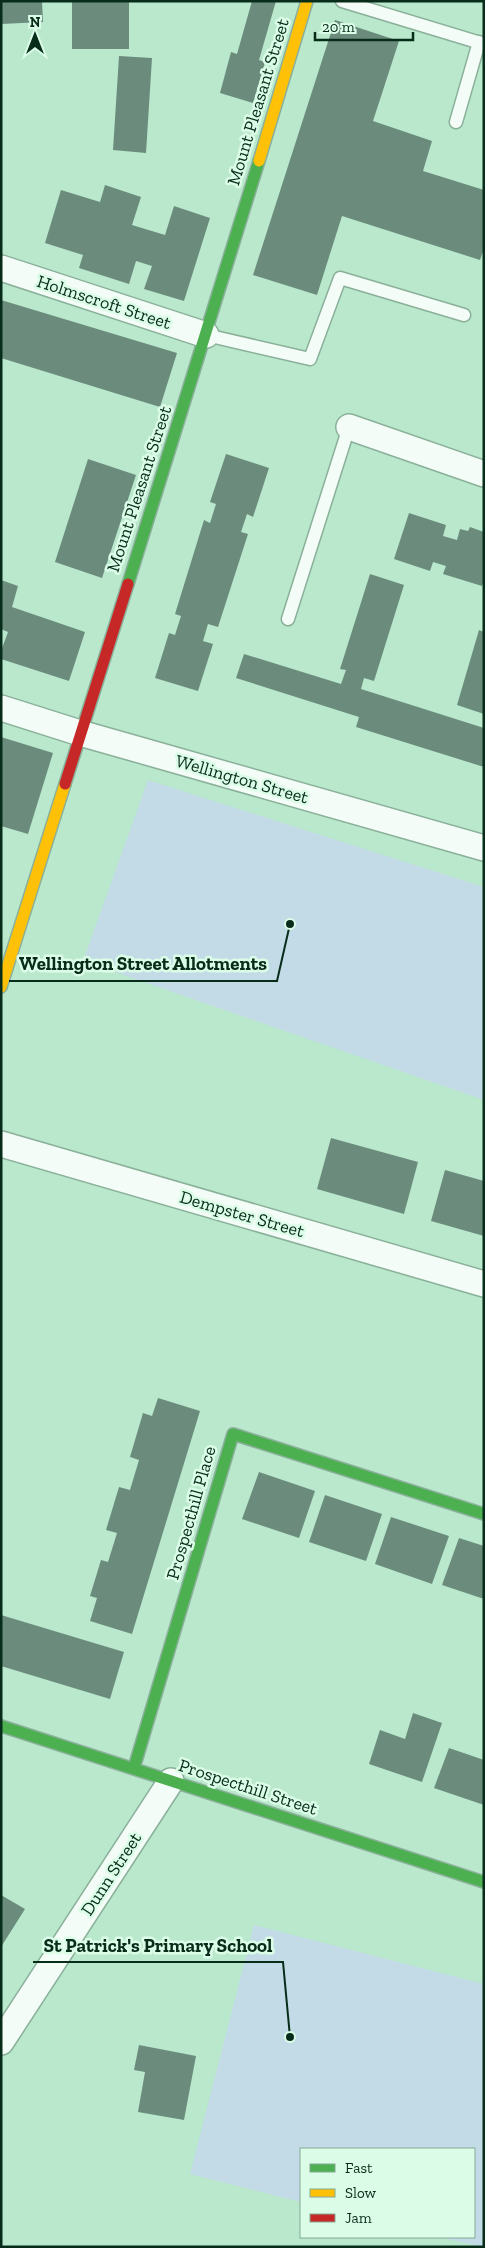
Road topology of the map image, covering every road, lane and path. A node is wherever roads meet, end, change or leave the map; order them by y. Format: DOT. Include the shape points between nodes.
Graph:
graph roads {
  1 [pos="307,1"];
  2 [pos="342,1"];
  3 [pos="482,43"];
  4 [pos="456,122"];
  5 [pos="1,268"];
  6 [pos="464,315"];
  7 [pos="206,335"];
  8 [pos="349,427"];
  9 [pos="484,474"];
  10 [pos="288,619"];
  11 [pos="1,708"];
  12 [pos="80,733"];
  13 [pos="484,848"];
  14 [pos="1,986"];
  15 [pos="1,1144"];
  16 [pos="484,1284"];
  17 [pos="484,1514"];
  18 [pos="1,1726"];
  19 [pos="134,1768"];
  20 [pos="171,1781"];
  21 [pos="484,1882"];
  22 [pos="1,2042"];
  1 -- 7 [label="street, Mount Pleasant Street"];
  2 -- 3 [label="lane"];
  3 -- 4 [label="lane"];
  5 -- 7 [label="street, Holmscroft Street"];
  6 -- 7 [label="lane" via="340,278 310,359"];
  7 -- 12 [label="street, Mount Pleasant Street"];
  8 -- 9 [label="street"];
  8 -- 10 [label="lane"];
  11 -- 12 [label="street, Wellington Street"];
  12 -- 13 [label="street, Wellington Street"];
  12 -- 14 [label="street, Mount Pleasant Street"];
  15 -- 16 [label="street, Dempster Street"];
  17 -- 19 [label="street, Prospecthill Place" via="233,1434"];
  18 -- 19 [label="street, Prospecthill Street"];
  19 -- 20 [label="street, Prospecthill Street"];
  20 -- 21 [label="street, Prospecthill Street"];
  20 -- 22 [label="street, Dunn Street"];
}
